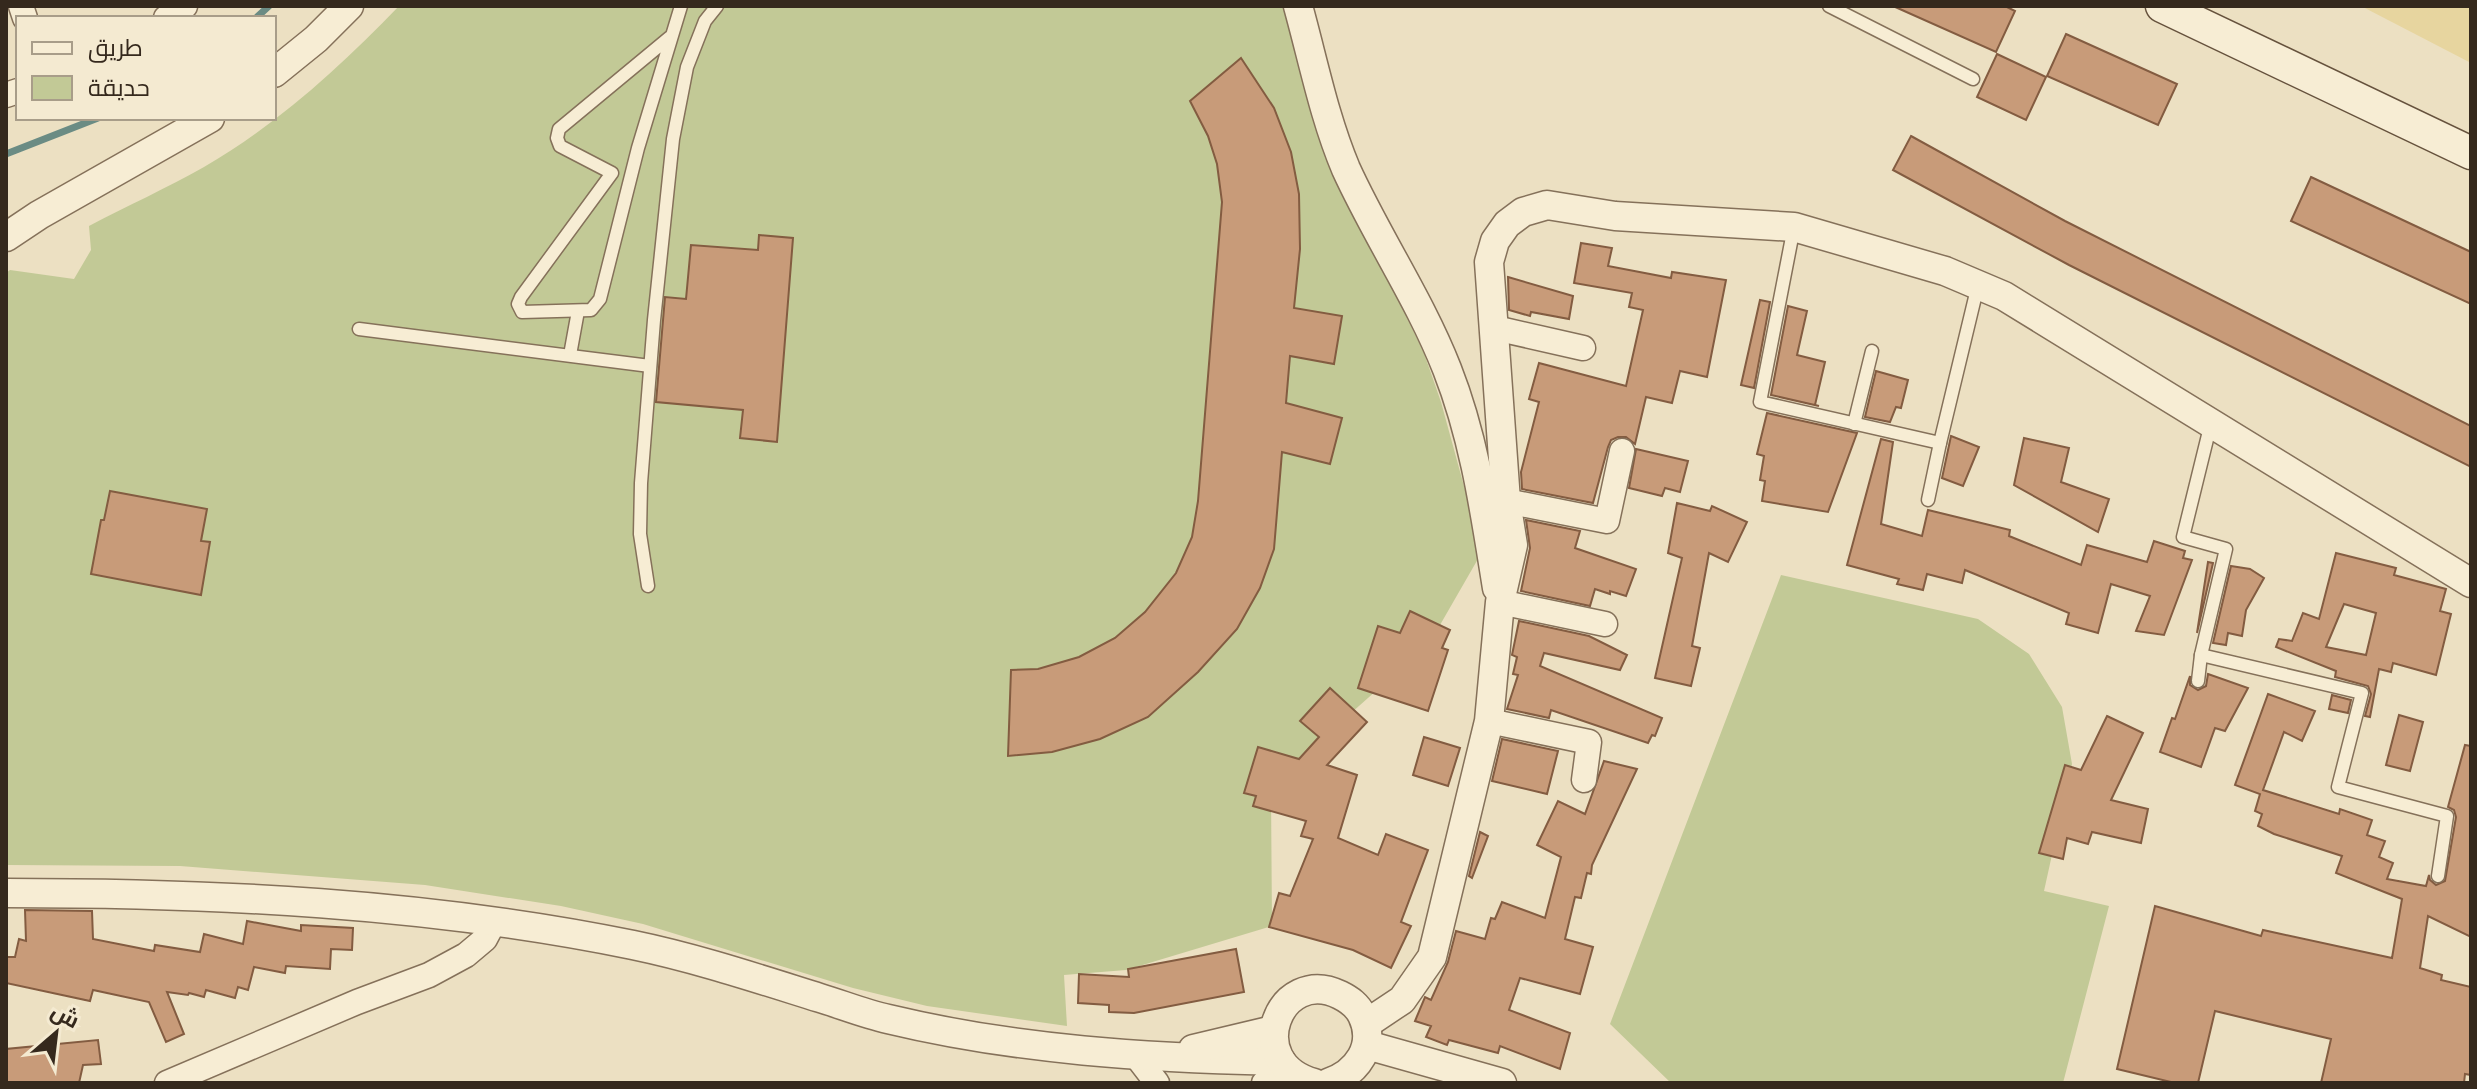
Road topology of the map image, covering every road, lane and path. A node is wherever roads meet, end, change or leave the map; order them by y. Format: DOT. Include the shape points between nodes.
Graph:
graph roads {
  1 [pos="349,6"];
  2 [pos="681,6"];
  3 [pos="717,6"];
  4 [pos="1298,6"];
  5 [pos="1829,6"];
  6 [pos="2162,6"];
  7 [pos="670,37"];
  8 [pos="276,71"];
  9 [pos="1973,79"];
  10 [pos="206,120"];
  11 [pos="2471,153"];
  12 [pos="612,173"];
  13 [pos="629,183"];
  14 [pos="1794,227"];
  15 [pos="6,237"];
  16 [pos="1978,285"];
  17 [pos="578,311"];
  18 [pos="1495,328"];
  19 [pos="359,329"];
  20 [pos="1583,348"];
  21 [pos="1872,351"];
  22 [pos="570,355"];
  23 [pos="650,366"];
  24 [pos="2211,423"];
  25 [pos="1854,424"];
  26 [pos="1940,443"];
  27 [pos="1622,451"];
  28 [pos="1928,500"];
  29 [pos="1506,501"];
  30 [pos="2471,583"];
  31 [pos="648,586"];
  32 [pos="1500,602"];
  33 [pos="1605,624"];
  34 [pos="2201,655"];
  35 [pos="2198,681"];
  36 [pos="1489,721"];
  37 [pos="1584,780"];
  38 [pos="2438,876"];
  39 [pos="6,893"];
  40 [pos="494,922"];
  41 [pos="1273,1030"];
  42 [pos="1366,1035"];
  43 [pos="1150,1066"];
  44 [pos="1276,1071"];
  45 [pos="167,1083"];
  46 [pos="1314,1083"];
  47 [pos="1328,1083"];
  48 [pos="1502,1083"];
  1 -- 8 [label="street"];
  2 -- 7 [label="lane"];
  3 -- 23 [label="lane" via="705,21 687,67 673,139"];
  4 -- 32 [label="street" via="1345,167 1448,371 1475,454"];
  5 -- 9 [label="lane"];
  6 -- 11 [label="main road"];
  7 -- 12 [label="lane" via="559,129 560,146"];
  7 -- 13 [label="lane"];
  10 -- 15 [label="street"];
  12 -- 13 [label="lane"];
  12 -- 17 [label="lane" via="518,304 522,312"];
  13 -- 17 [label="lane" via="600,299 591,310"];
  14 -- 16 [label="street"];
  14 -- 18 [label="street" via="1615,216 1547,205 1523,212 1495,241 1489,262"];
  14 -- 25 [label="lane" via="1760,402"];
  16 -- 24 [label="street"];
  16 -- 26 [label="lane"];
  17 -- 22 [label="lane"];
  18 -- 20 [label="street"];
  18 -- 29 [label="street"];
  19 -- 22 [label="lane"];
  21 -- 25 [label="lane"];
  22 -- 23 [label="lane"];
  23 -- 31 [label="lane" via="640,534"];
  24 -- 30 [label="street"];
  24 -- 34 [label="lane" via="2183,537 2226,549"];
  25 -- 26 [label="lane"];
  26 -- 28 [label="lane"];
  27 -- 29 [label="street" via="1607,521"];
  29 -- 32 [label="street" via="1513,545"];
  32 -- 33 [label="street"];
  32 -- 36 [label="street"];
  34 -- 35 [label="lane"];
  34 -- 38 [label="lane" via="2362,693 2338,787 2447,816"];
  36 -- 37 [label="street" via="1589,742"];
  36 -- 42 [label="street" via="1432,957 1402,1000"];
  39 -- 40 [label="street" via="222,897"];
  40 -- 43 [label="street" via="634,945 886,1019"];
  40 -- 45 [label="street" via="485,939 466,955 429,975"];
  41 -- 42 [label="street" via="1287,1001 1314,989 1351,1000"];
  41 -- 43 [label="street"];
  41 -- 44 [label="street"];
  42 -- 47 [label="street" via="1355,1068"];
  42 -- 48 [label="street"];
  43 -- 44 [label="street"];
  44 -- 46 [label="street"];
}
